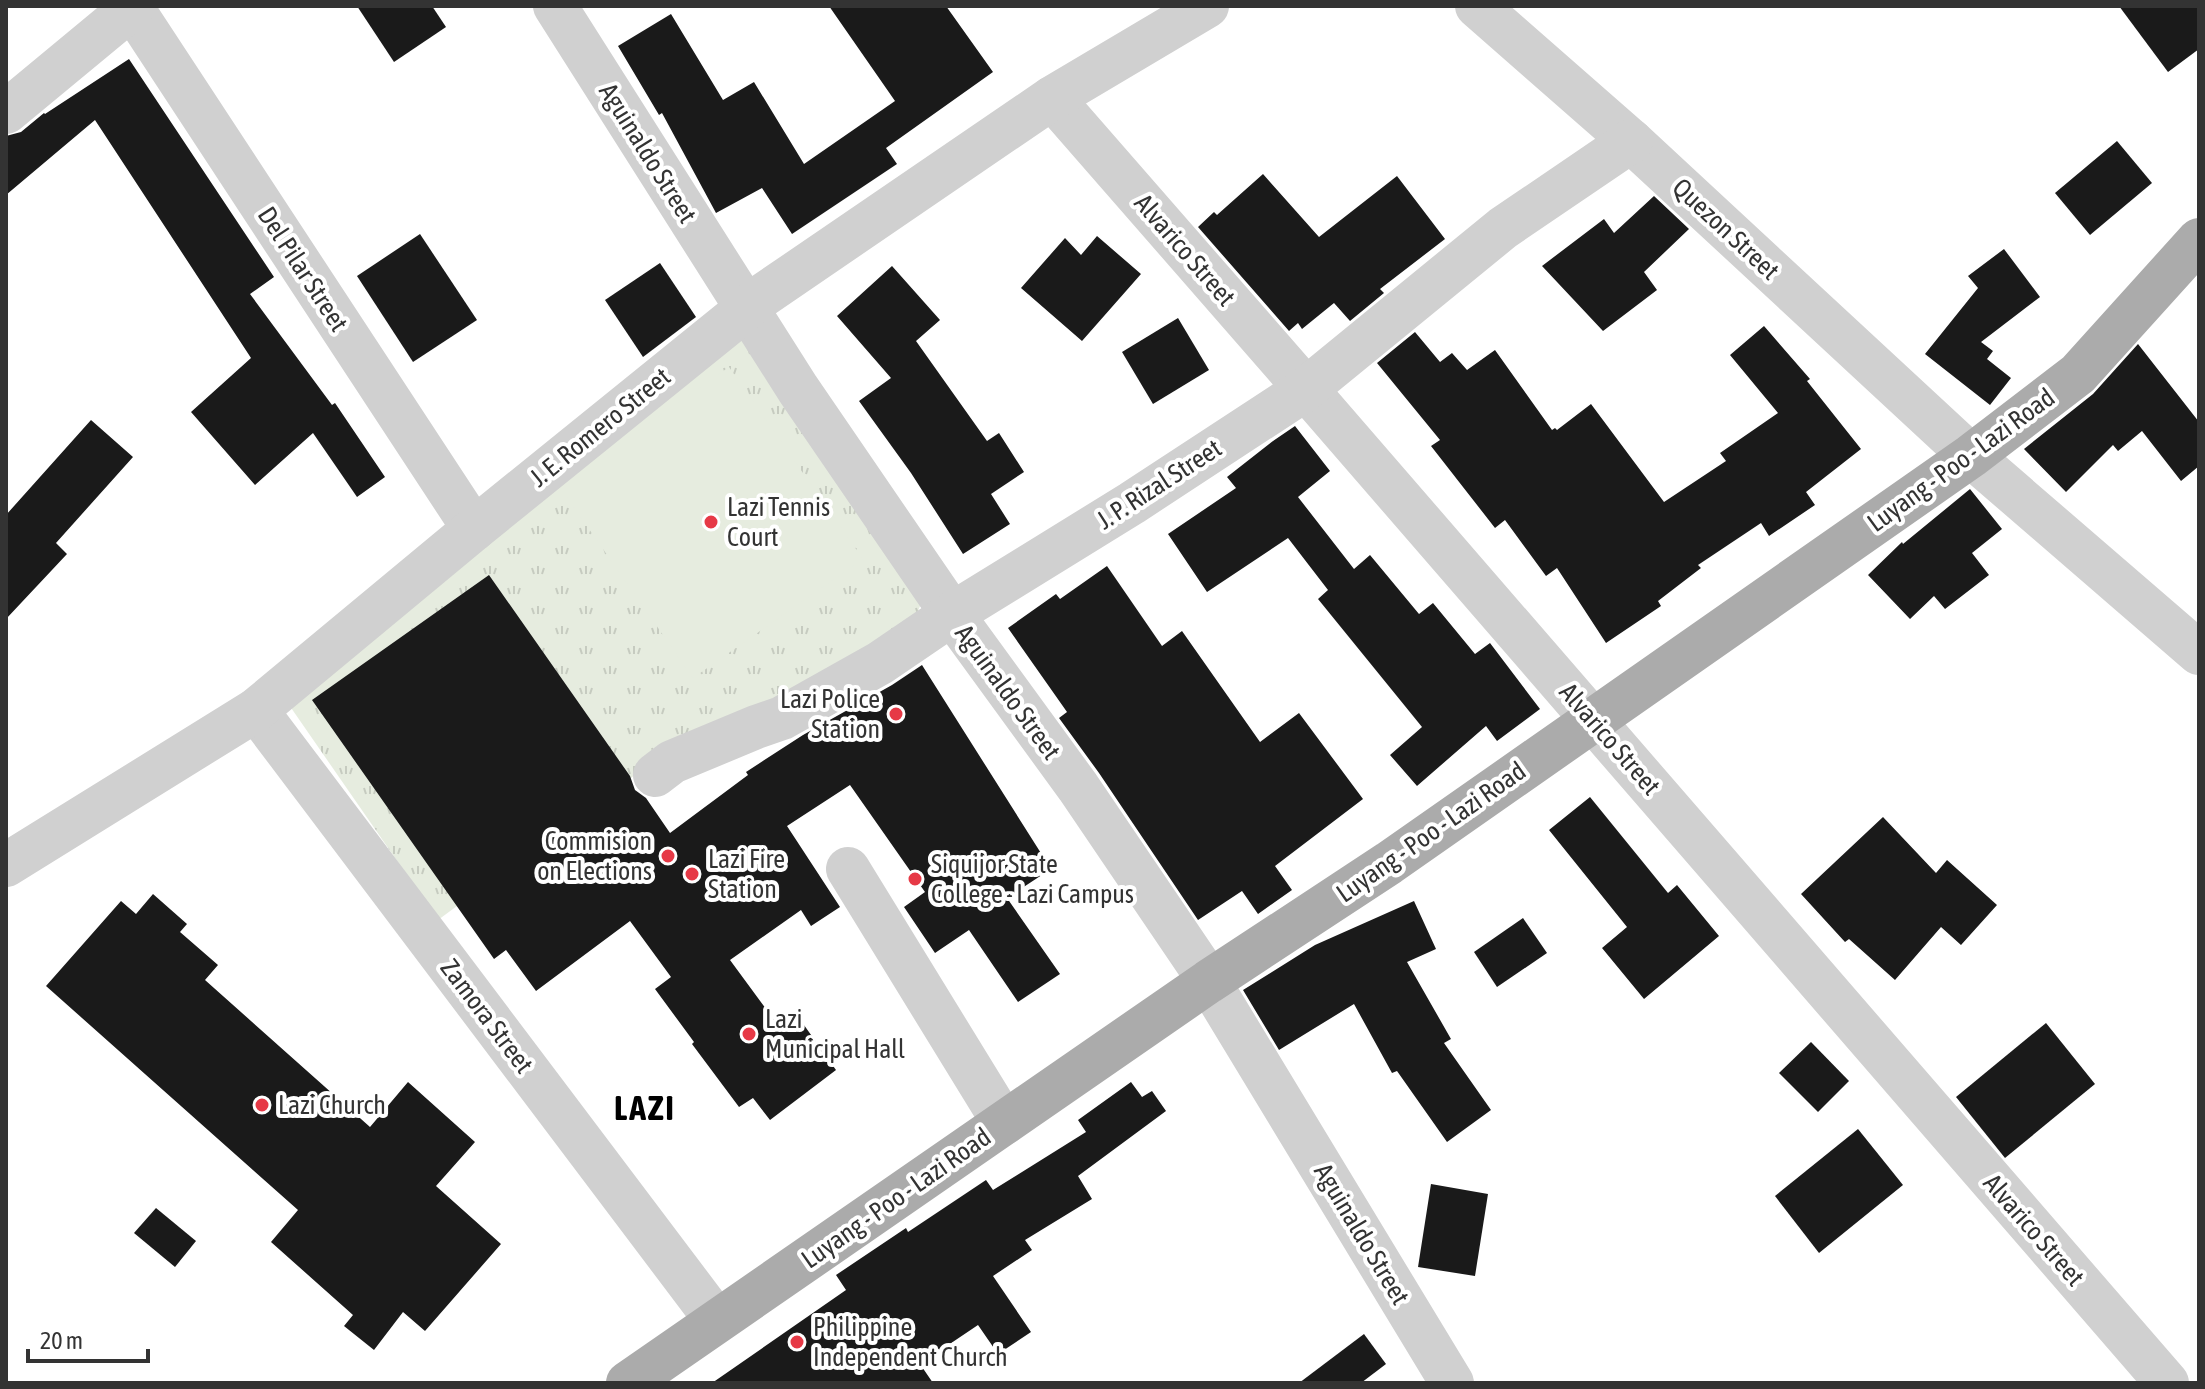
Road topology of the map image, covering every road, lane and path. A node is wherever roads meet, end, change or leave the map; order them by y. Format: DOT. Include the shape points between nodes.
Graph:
graph roads {
  1 [pos="555,6"];
  2 [pos="1207,6"];
  3 [pos="1477,6"];
  4 [pos="133,7"];
  5 [pos="1052,98"];
  6 [pos="6,112"];
  7 [pos="1631,141"];
  8 [pos="2199,240"];
  9 [pos="747,308"];
  10 [pos="1306,389"];
  11 [pos="1971,456"];
  12 [pos="474,529"];
  13 [pos="952,614"];
  14 [pos="2199,653"];
  15 [pos="256,710"];
  16 [pos="1593,719"];
  17 [pos="655,775"];
  18 [pos="6,865"];
  19 [pos="848,869"];
  20 [pos="1208,982"];
  21 [pos="1004,1123"];
  22 [pos="717,1321"];
  23 [pos="628,1383"];
  24 [pos="1452,1383"];
  25 [pos="2167,1383"];
  1 -- 9 [label="street, Aguinaldo Street"];
  2 -- 5 [label="street, J. E. Romero Street"];
  3 -- 7 [label="street, Quezon Street"];
  4 -- 6 [label="street"];
  4 -- 12 [label="street, Del Pilar Street"];
  5 -- 9 [label="street, J. E. Romero Street"];
  5 -- 10 [label="street, Alvarico Street"];
  7 -- 10 [label="street, J. P. Rizal Street" via="1503,228"];
  7 -- 11 [label="street, Quezon Street"];
  8 -- 11 [label="main road, Luyang - Poo - Lazi Road" via="2078,374"];
  9 -- 12 [label="street, J. E. Romero Street"];
  9 -- 13 [label="street, Aguinaldo Street"];
  10 -- 13 [label="street, J. P. Rizal Street"];
  10 -- 16 [label="street, Alvarico Street"];
  11 -- 14 [label="street, Quezon Street"];
  11 -- 16 [label="main road, Luyang - Poo - Lazi Road"];
  12 -- 15 [label="street, J. E. Romero Street"];
  13 -- 17 [label="street, J. P. Rizal Street" via="880,663 782,718 672,762"];
  13 -- 20 [label="street, Aguinaldo Street" via="1078,787"];
  15 -- 18 [label="street, J. E. Romero Street"];
  15 -- 22 [label="street, Zamora Street"];
  16 -- 20 [label="main road, Luyang - Poo - Lazi Road"];
  16 -- 25 [label="street, Alvarico Street"];
  19 -- 21 [label="street"];
  20 -- 21 [label="main road, Luyang - Poo - Lazi Road"];
  20 -- 24 [label="street, Aguinaldo Street"];
  21 -- 22 [label="main road, Luyang - Poo - Lazi Road"];
  22 -- 23 [label="main road, Luyang - Poo - Lazi Road"];
}
